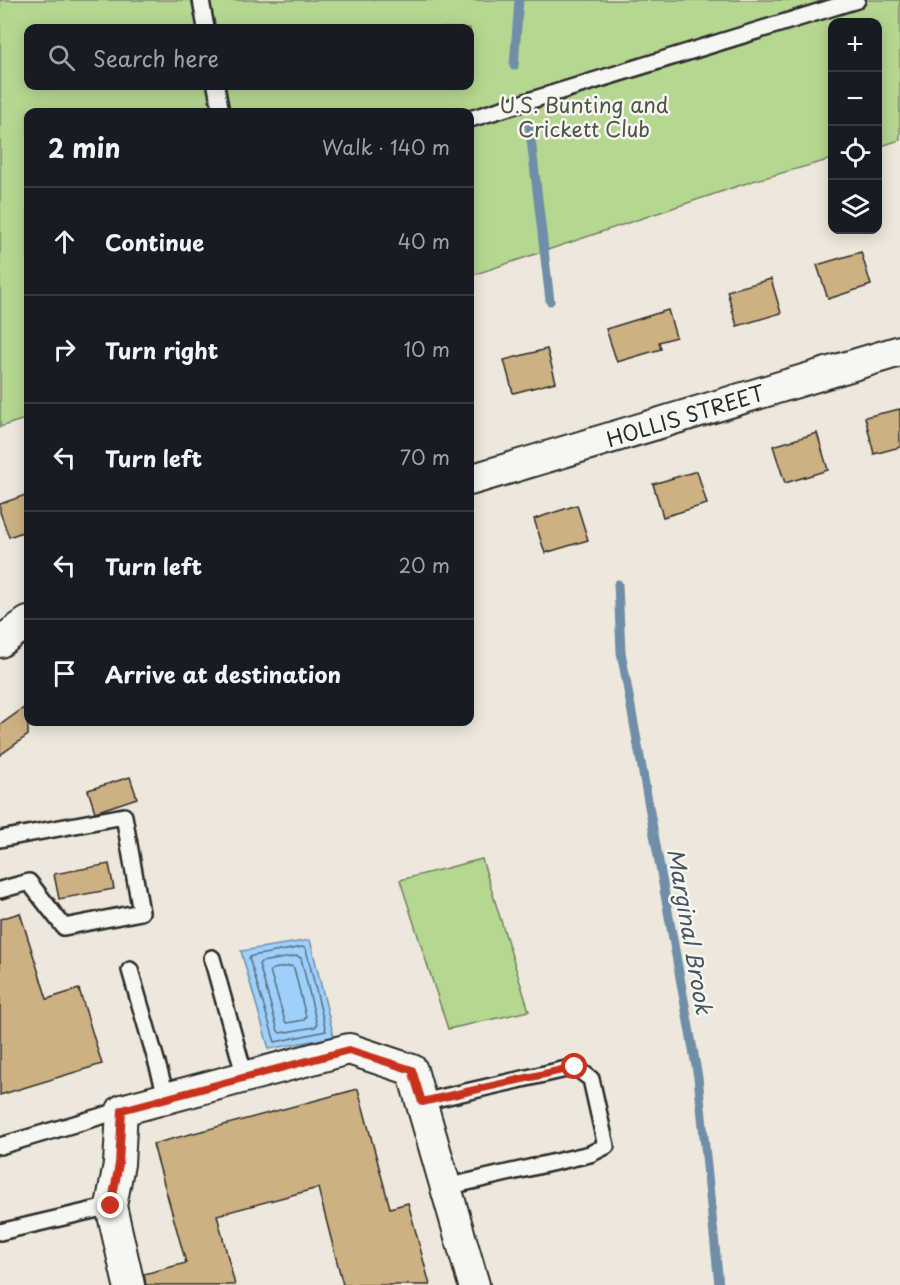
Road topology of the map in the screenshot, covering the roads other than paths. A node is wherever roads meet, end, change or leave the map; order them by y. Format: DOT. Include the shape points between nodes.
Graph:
graph roads {
  1 [pos="201,0"];
  2 [pos="857,0"];
  3 [pos="205,24"];
  4 [pos="217,90"];
  5 [pos="220,108"];
  6 [pos="474,118"];
  7 [pos="900,351"];
  8 [pos="474,479"];
  9 [pos="24,625"];
  10 [pos="0,642"];
  11 [pos="0,839"];
  12 [pos="0,890"];
  13 [pos="212,958"];
  14 [pos="130,970"];
  15 [pos="246,1077"];
  16 [pos="166,1098"];
  17 [pos="422,1102"];
  18 [pos="122,1110"];
  19 [pos="0,1146"];
  20 [pos="446,1187"];
  21 [pos="111,1206"];
  22 [pos="0,1232"];
  23 [pos="129,1285"];
  24 [pos="474,1285"];
  1 -- 3 [label="lane"];
  2 -- 6 [label="lane"];
  4 -- 5 [label="lane"];
  7 -- 8 [label="street, HOLLIS STREET"];
  9 -- 10 [label="street"];
  11 -- 12 [label="lane" via="124,816 141,912 64,927 29,882"];
  13 -- 15 [label="lane"];
  14 -- 16 [label="lane"];
  15 -- 16 [label="street"];
  15 -- 17 [label="street" via="349,1050 412,1070"];
  16 -- 18 [label="street"];
  17 -- 20 [label="street"];
  17 -- 20 [label="lane" via="575,1067 591,1079 606,1146 590,1154"];
  18 -- 19 [label="lane"];
  18 -- 21 [label="street" via="119,1164"];
  20 -- 24 [label="street"];
  21 -- 22 [label="lane"];
  21 -- 23 [label="street"];
}
